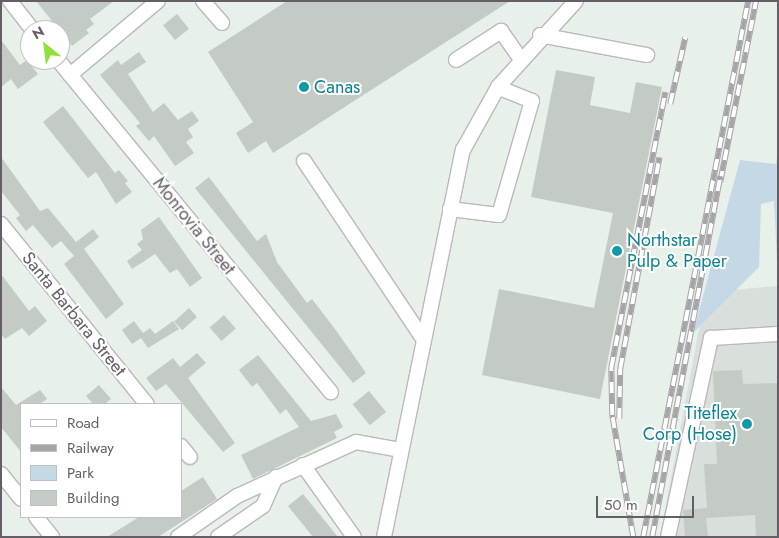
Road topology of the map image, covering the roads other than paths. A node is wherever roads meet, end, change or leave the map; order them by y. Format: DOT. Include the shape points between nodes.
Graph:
graph roads {
  1 [pos="10,1"];
  2 [pos="158,1"];
  3 [pos="203,1"];
  4 [pos="576,1"];
  5 [pos="25,20"];
  6 [pos="222,23"];
  7 [pos="540,36"];
  8 [pos="647,55"];
  9 [pos="520,58"];
  10 [pos="456,60"];
  11 [pos="66,70"];
  12 [pos="70,75"];
  13 [pos="498,87"];
  14 [pos="304,161"];
  15 [pos="450,209"];
  16 [pos="1,224"];
  17 [pos="778,334"];
  18 [pos="423,339"];
  19 [pos="331,392"];
  20 [pos="146,403"];
  21 [pos="182,447"];
  22 [pos="401,450"];
  23 [pos="190,457"];
  24 [pos="303,465"];
  25 [pos="1,474"];
  26 [pos="276,477"];
  27 [pos="20,497"];
  28 [pos="37,518"];
  29 [pos="52,537"];
  30 [pos="178,537"];
  31 [pos="218,537"];
  32 [pos="354,537"];
  33 [pos="384,537"];
  34 [pos="668,537"];
  1 -- 5 [label="street"];
  2 -- 12 [label="street"];
  3 -- 6 [label="street"];
  4 -- 7 [label="street"];
  7 -- 8 [label="street"];
  7 -- 9 [label="street"];
  9 -- 10 [label="street" via="501,31"];
  9 -- 13 [label="street"];
  11 -- 12 [label="street, Monrovia Street"];
  12 -- 19 [label="street, Monrovia Street"];
  13 -- 15 [label="street" via="463,150"];
  13 -- 15 [label="street" via="532,101 500,216"];
  14 -- 18 [label="street"];
  15 -- 18 [label="street"];
  16 -- 20 [label="street, Santa Barbara Street"];
  17 -- 34 [label="street" via="711,338"];
  18 -- 22 [label="street"];
  21 -- 23 [label="street"];
  22 -- 24 [label="street" via="356,442"];
  22 -- 33 [label="street"];
  24 -- 26 [label="street"];
  24 -- 32 [label="street"];
  25 -- 27 [label="street"];
  26 -- 30 [label="street" via="237,496"];
  26 -- 31 [label="street" via="262,506"];
  28 -- 29 [label="street"];
}
